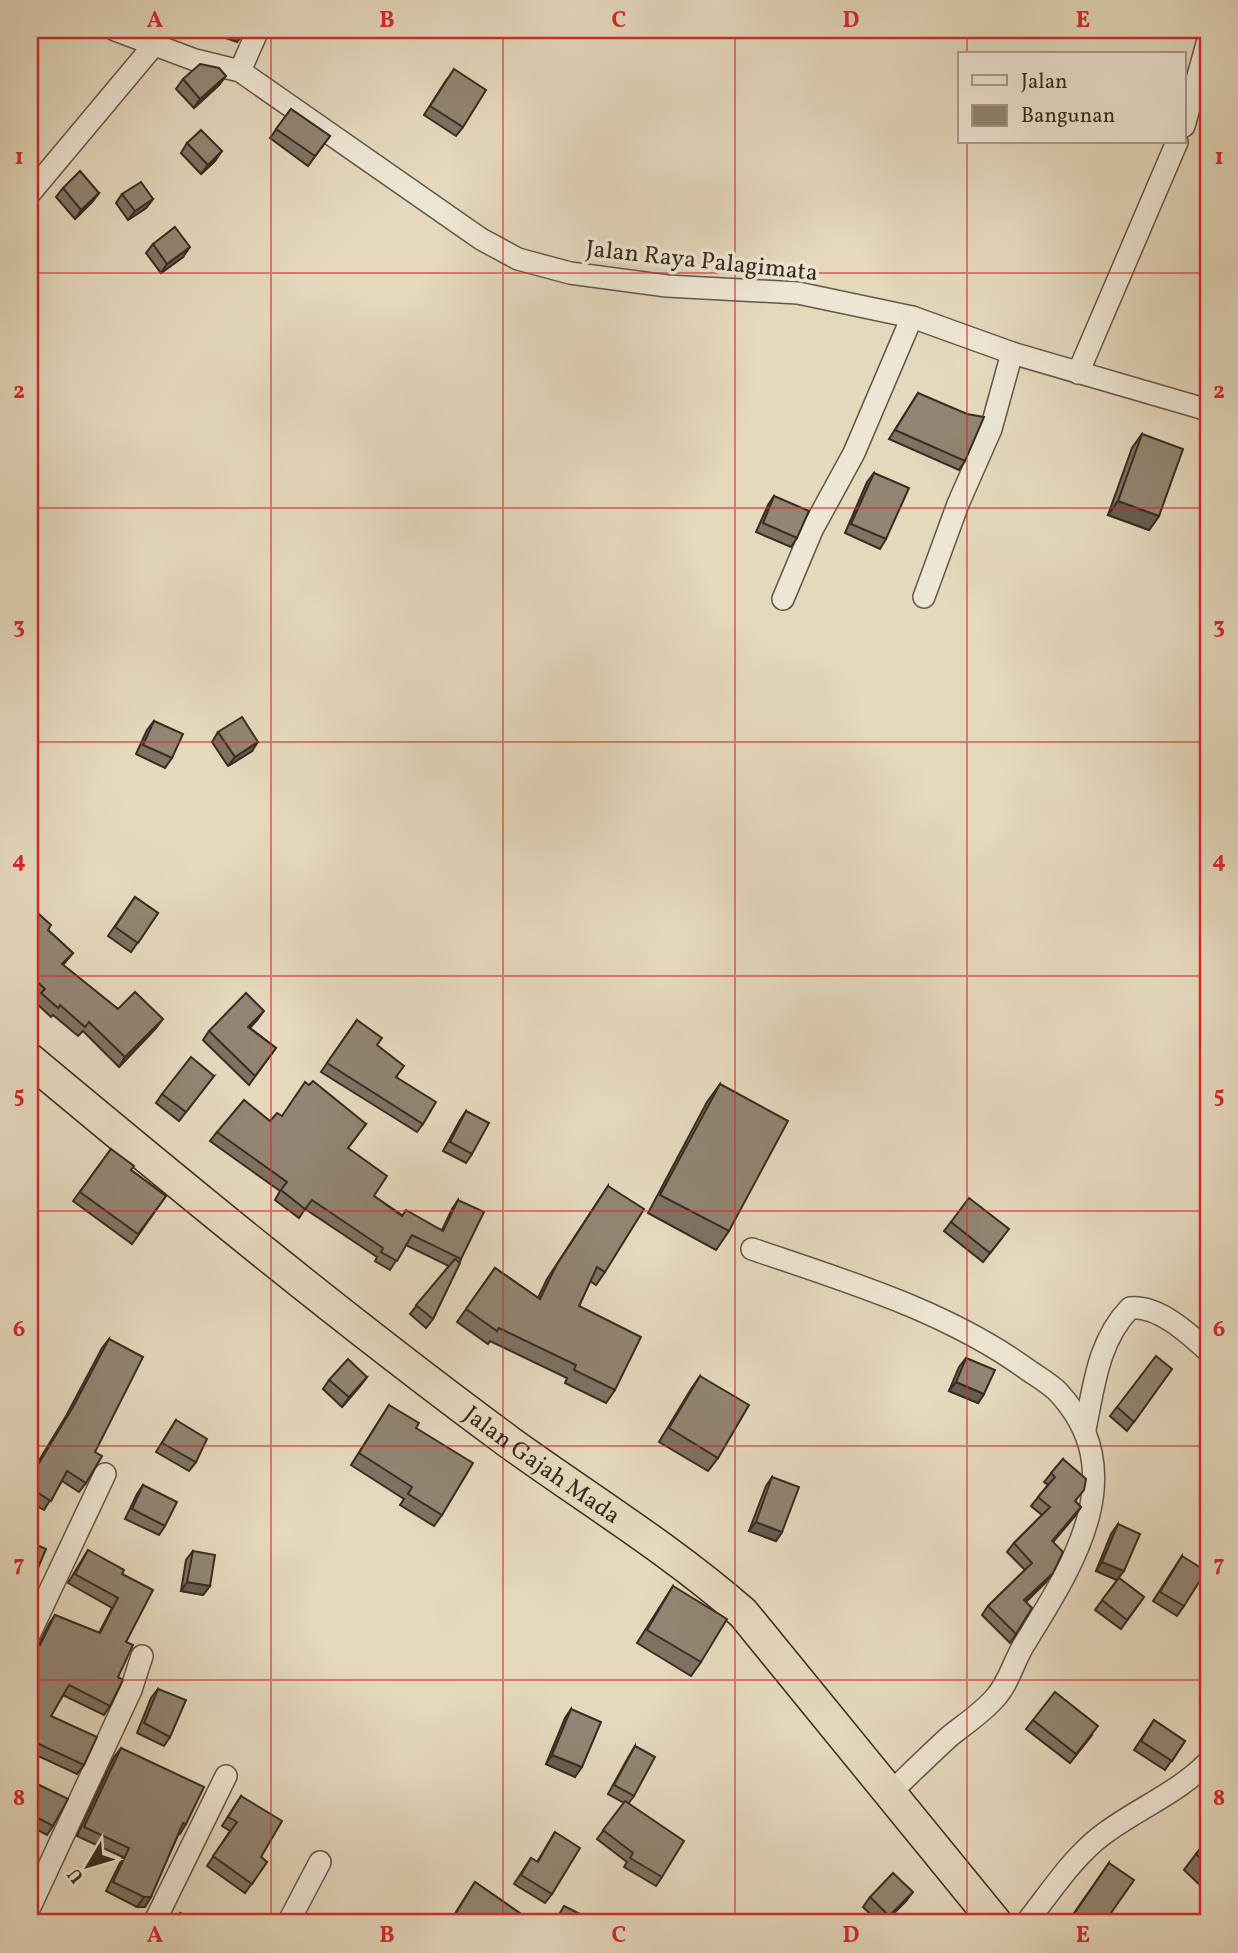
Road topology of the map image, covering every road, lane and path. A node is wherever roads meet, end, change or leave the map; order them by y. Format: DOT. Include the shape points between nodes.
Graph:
graph roads {
  1 [pos="115,30"];
  2 [pos="258,30"];
  3 [pos="1208,40"];
  4 [pos="154,45"];
  5 [pos="240,71"];
  6 [pos="1186,119"];
  7 [pos="1176,144"];
  8 [pos="31,192"];
  9 [pos="912,317"];
  10 [pos="1012,353"];
  11 [pos="1078,373"];
  12 [pos="1208,410"];
  13 [pos="924,597"];
  14 [pos="782,599"];
  15 [pos="30,1060"];
  16 [pos="752,1249"];
  17 [pos="1208,1351"];
  18 [pos="1085,1429"];
  19 [pos="105,1474"];
  20 [pos="30,1633"];
  21 [pos="142,1656"];
  22 [pos="1208,1762"];
  23 [pos="226,1776"];
  24 [pos="888,1795"];
  25 [pos="320,1862"];
  26 [pos="30,1907"];
  27 [pos="154,1923"];
  28 [pos="288,1923"];
  29 [pos="996,1923"];
  30 [pos="1026,1923"];
  1 -- 4 [label="street, Jalan Raya Palagimata"];
  2 -- 5 [label="street"];
  3 -- 6 [label="street"];
  4 -- 5 [label="street, Jalan Raya Palagimata"];
  4 -- 8 [label="street"];
  5 -- 9 [label="street, Jalan Raya Palagimata" via="518,260 570,273 667,286 798,293"];
  7 -- 11 [label="street"];
  9 -- 10 [label="street, Jalan Raya Palagimata"];
  9 -- 14 [label="street" via="854,453 812,530"];
  10 -- 11 [label="street, Jalan Raya Palagimata"];
  10 -- 13 [label="street" via="991,429"];
  11 -- 12 [label="street, Jalan Raya Palagimata"];
  15 -- 24 [label="highway, Jalan Gajah Mada" via="361,1329 510,1443 694,1570 743,1613"];
  16 -- 18 [label="street" via="857,1284 974,1334 1057,1392"];
  17 -- 18 [label="street" via="1191,1335 1144,1307 1130,1308 1116,1322 1100,1357"];
  18 -- 24 [label="street" via="1093,1504 1087,1529 1048,1608 997,1696"];
  19 -- 20 [label="street"];
  21 -- 26 [label="street" via="131,1690"];
  22 -- 30 [label="street" via="1194,1777 1131,1815 1083,1852"];
  23 -- 27 [label="street"];
  24 -- 29 [label="highway, Jalan Gajah Mada"];
  25 -- 28 [label="street"];
}
